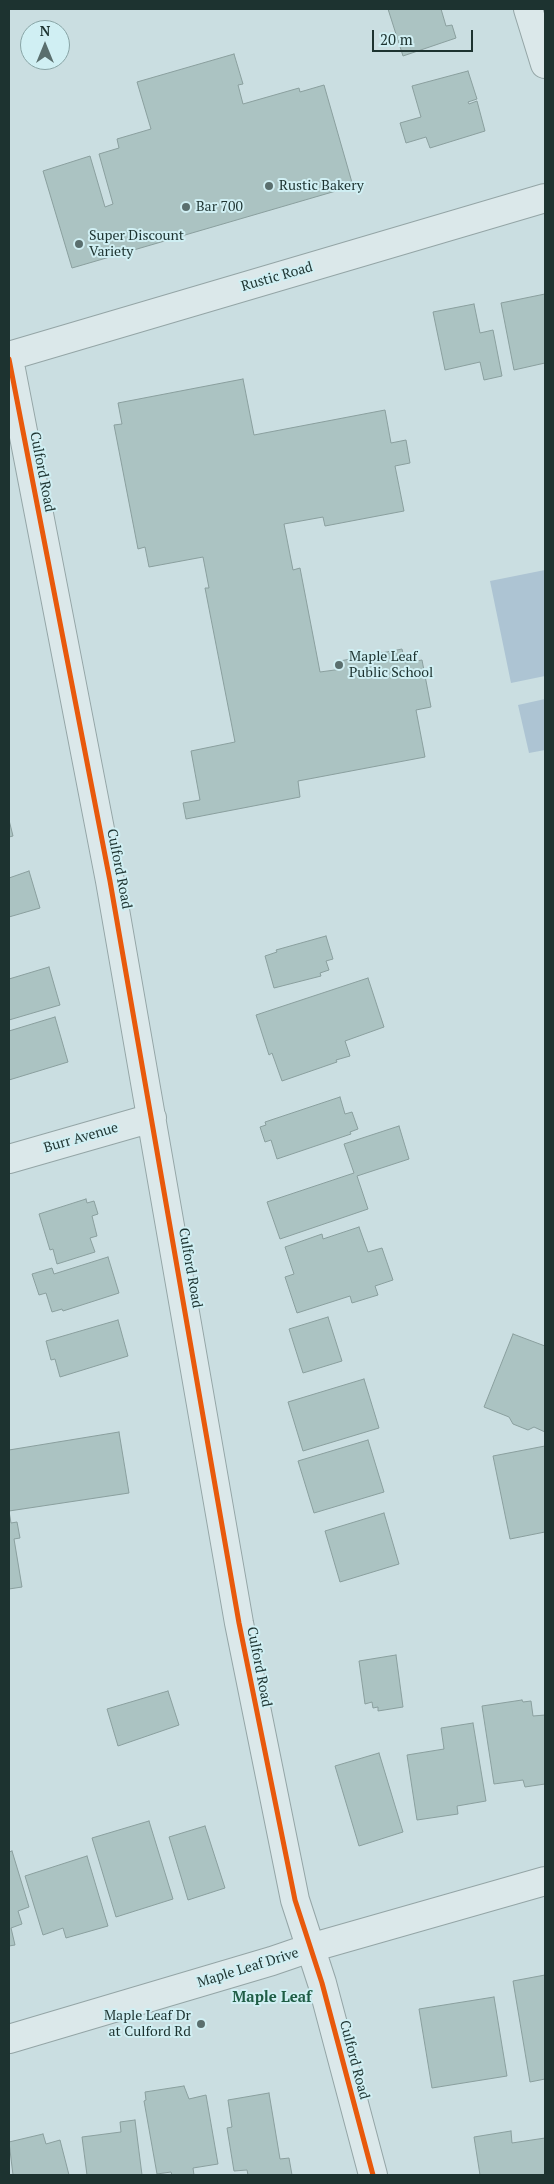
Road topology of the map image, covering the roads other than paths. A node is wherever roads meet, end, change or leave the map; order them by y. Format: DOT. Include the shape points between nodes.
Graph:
graph roads {
  1 [pos="528,9"];
  2 [pos="545,64"];
  3 [pos="545,198"];
  4 [pos="9,358"];
  5 [pos="152,1118"];
  6 [pos="9,1159"];
  7 [pos="545,1881"];
  8 [pos="310,1948"];
  9 [pos="9,2039"];
  10 [pos="373,2175"];
  1 -- 2 [label="street"];
  3 -- 4 [label="street, Rustic Road"];
  4 -- 5 [label="street, Culford Road" via="110,881"];
  5 -- 6 [label="street, Burr Avenue"];
  5 -- 8 [label="street, Culford Road" via="239,1623 295,1900"];
  7 -- 8 [label="street, Maple Leaf Drive"];
  8 -- 9 [label="street, Maple Leaf Drive"];
  8 -- 10 [label="street, Culford Road"];
}
